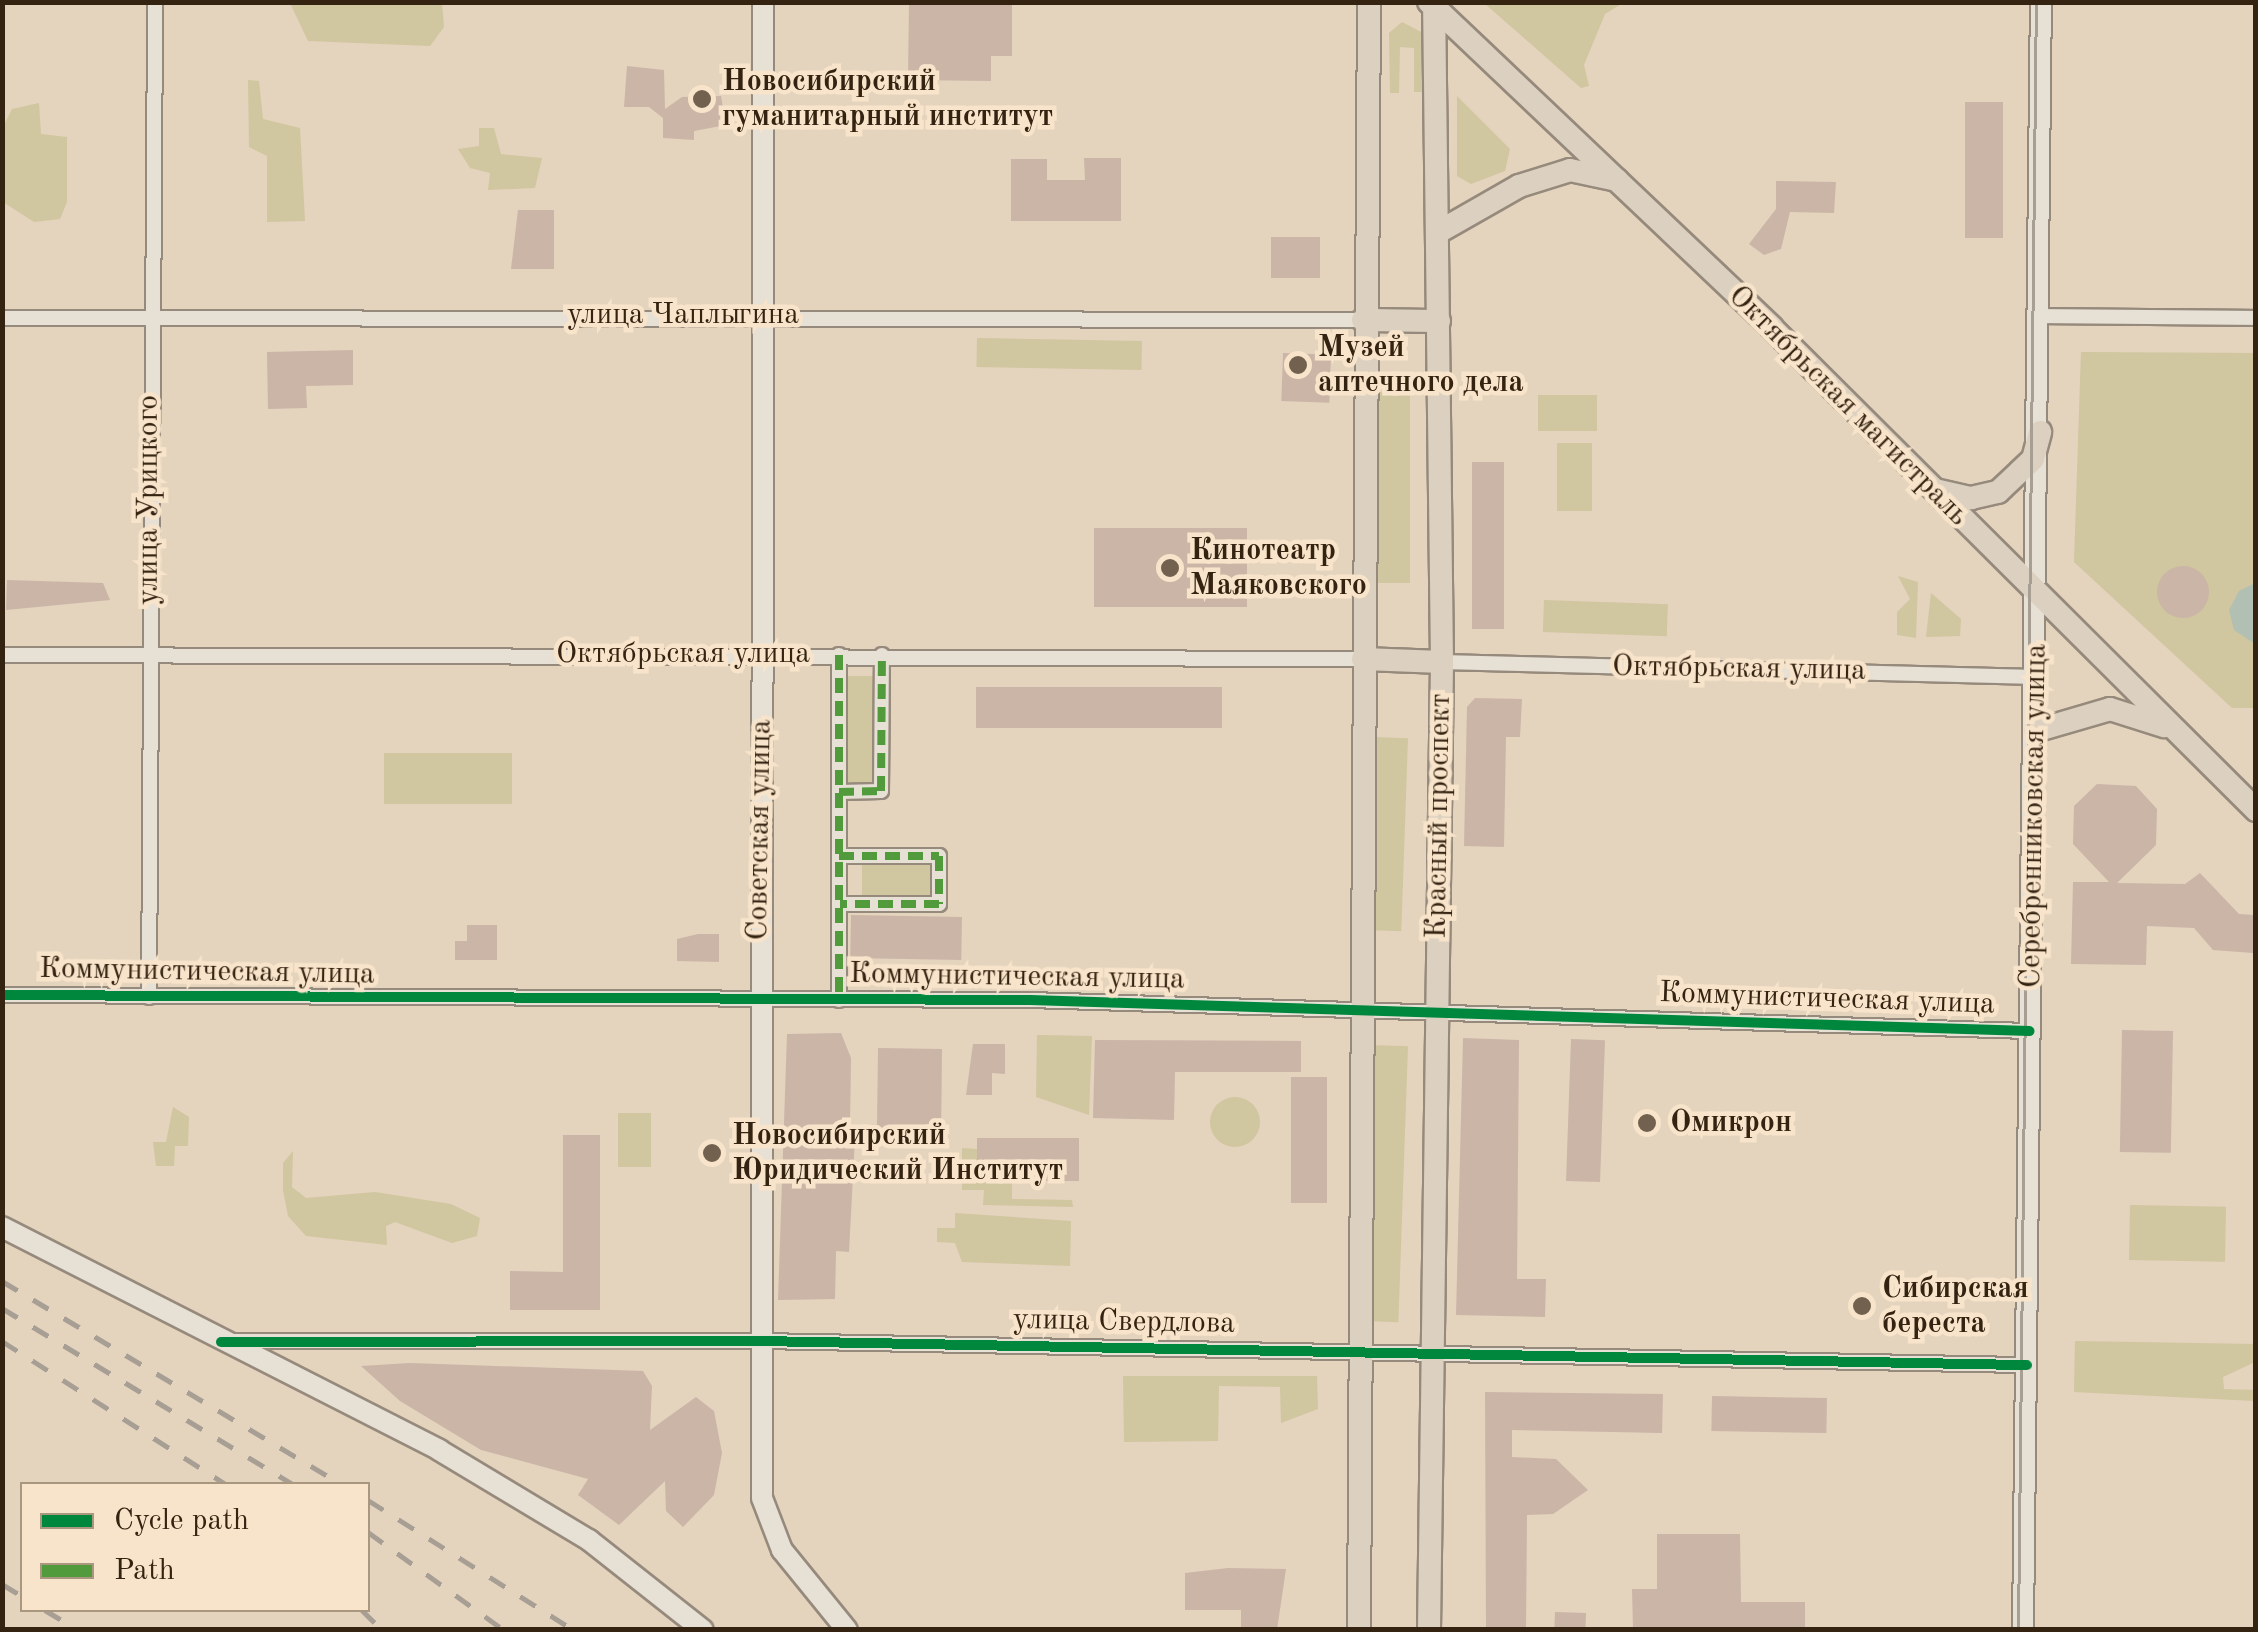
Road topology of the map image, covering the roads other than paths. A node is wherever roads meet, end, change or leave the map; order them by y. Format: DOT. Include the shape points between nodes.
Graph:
graph roads {
  1 [pos="155,2"];
  2 [pos="763,2"];
  3 [pos="1369,2"];
  4 [pos="2041,2"];
  5 [pos="1433,4"];
  6 [pos="1618,180"];
  7 [pos="1442,230"];
  8 [pos="149,314"];
  9 [pos="764,315"];
  10 [pos="2040,316"];
  11 [pos="2,318"];
  12 [pos="2256,318"];
  13 [pos="1362,320"];
  14 [pos="1439,321"];
  15 [pos="2040,432"];
  16 [pos="1927,486"];
  17 [pos="2038,594"];
  18 [pos="150,650"];
  19 [pos="2,654"];
  20 [pos="763,655"];
  21 [pos="838,655"];
  22 [pos="882,655"];
  23 [pos="1363,660"];
  24 [pos="1442,662"];
  25 [pos="2036,677"];
  26 [pos="2035,731"];
  27 [pos="2176,731"];
  28 [pos="839,792"];
  29 [pos="2256,810"];
  30 [pos="839,856"];
  31 [pos="840,904"];
  32 [pos="2,995"];
  33 [pos="149,997"];
  34 [pos="757,1000"];
  35 [pos="839,1000"];
  36 [pos="1358,1008"];
  37 [pos="1434,1010"];
  38 [pos="2030,1031"];
  39 [pos="2,1226"];
  40 [pos="220,1342"];
  41 [pos="760,1342"];
  42 [pos="1361,1350"];
  43 [pos="1430,1352"];
  44 [pos="2028,1364"];
  45 [pos="703,1630"];
  46 [pos="848,1630"];
  47 [pos="1359,1630"];
  48 [pos="1429,1630"];
  49 [pos="2023,1630"];
  1 -- 8 [label="street, улица Урицкого"];
  2 -- 9 [label="street, Советская улица"];
  3 -- 13 [label="main road"];
  4 -- 10 [label="street, Серебренниковская улица"];
  5 -- 6 [label="main road, Октябрьская магистраль"];
  5 -- 7 [label="main road, Красный проспект"];
  6 -- 7 [label="main road" via="1570,170 1519,186"];
  6 -- 16 [label="main road, Октябрьская магистраль"];
  7 -- 14 [label="main road, Красный проспект"];
  8 -- 9 [label="street, улица Чаплыгина"];
  8 -- 11 [label="street, улица Чаплыгина"];
  8 -- 18 [label="street, улица Урицкого"];
  9 -- 13 [label="street, улица Чаплыгина"];
  9 -- 20 [label="street, Советская улица"];
  10 -- 12 [label="street"];
  10 -- 15 [label="street, Серебренниковская улица"];
  13 -- 14 [label="main road"];
  13 -- 23 [label="main road"];
  14 -- 24 [label="main road, Красный проспект"];
  15 -- 16 [label="main road" via="2033,458 1998,492 1971,498"];
  15 -- 17 [label="street, Серебренниковская улица"];
  16 -- 17 [label="main road, Октябрьская магистраль"];
  17 -- 25 [label="street, Серебренниковская улица"];
  17 -- 27 [label="main road, Октябрьская магистраль"];
  18 -- 19 [label="street, Октябрьская улица"];
  18 -- 20 [label="street, Октябрьская улица"];
  18 -- 33 [label="street, улица Урицкого"];
  20 -- 21 [label="street, Октябрьская улица"];
  20 -- 34 [label="street, Советская улица"];
  21 -- 22 [label="street, Октябрьская улица"];
  21 -- 28 [label="street"];
  22 -- 23 [label="street, Октябрьская улица"];
  22 -- 28 [label="street" via="882,792"];
  23 -- 24 [label="main road"];
  23 -- 36 [label="main road"];
  24 -- 25 [label="street, Октябрьская улица"];
  24 -- 37 [label="main road, Красный проспект"];
  25 -- 26 [label="street, Серебренниковская улица"];
  26 -- 27 [label="main road" via="2110,709"];
  26 -- 38 [label="street, Серебренниковская улица"];
  27 -- 29 [label="main road, Октябрьская магистраль"];
  28 -- 30 [label="street"];
  30 -- 31 [label="street"];
  30 -- 31 [label="street" via="939,856 939,904"];
  31 -- 35 [label="street"];
  32 -- 33 [label="street, Коммунистическая улица"];
  33 -- 34 [label="street, Коммунистическая улица"];
  34 -- 35 [label="street, Коммунистическая улица"];
  34 -- 41 [label="street, Советская улица"];
  35 -- 36 [label="street, Коммунистическая улица"];
  36 -- 37 [label="street, Коммунистическая улица"];
  36 -- 42 [label="main road"];
  37 -- 38 [label="street, Коммунистическая улица"];
  37 -- 43 [label="main road, Красный проспект"];
  38 -- 44 [label="street, Серебренниковская улица"];
  39 -- 40 [label="street"];
  40 -- 41 [label="street, улица Свердлова"];
  40 -- 45 [label="street" via="439,1450 589,1540"];
  41 -- 42 [label="street, улица Свердлова"];
  41 -- 46 [label="street, Советская улица" via="768,1524"];
  42 -- 43 [label="street, улица Свердлова"];
  42 -- 47 [label="main road"];
  43 -- 44 [label="street, улица Свердлова"];
  43 -- 48 [label="main road, Красный проспект"];
  44 -- 49 [label="street, Серебренниковская улица"];
}
